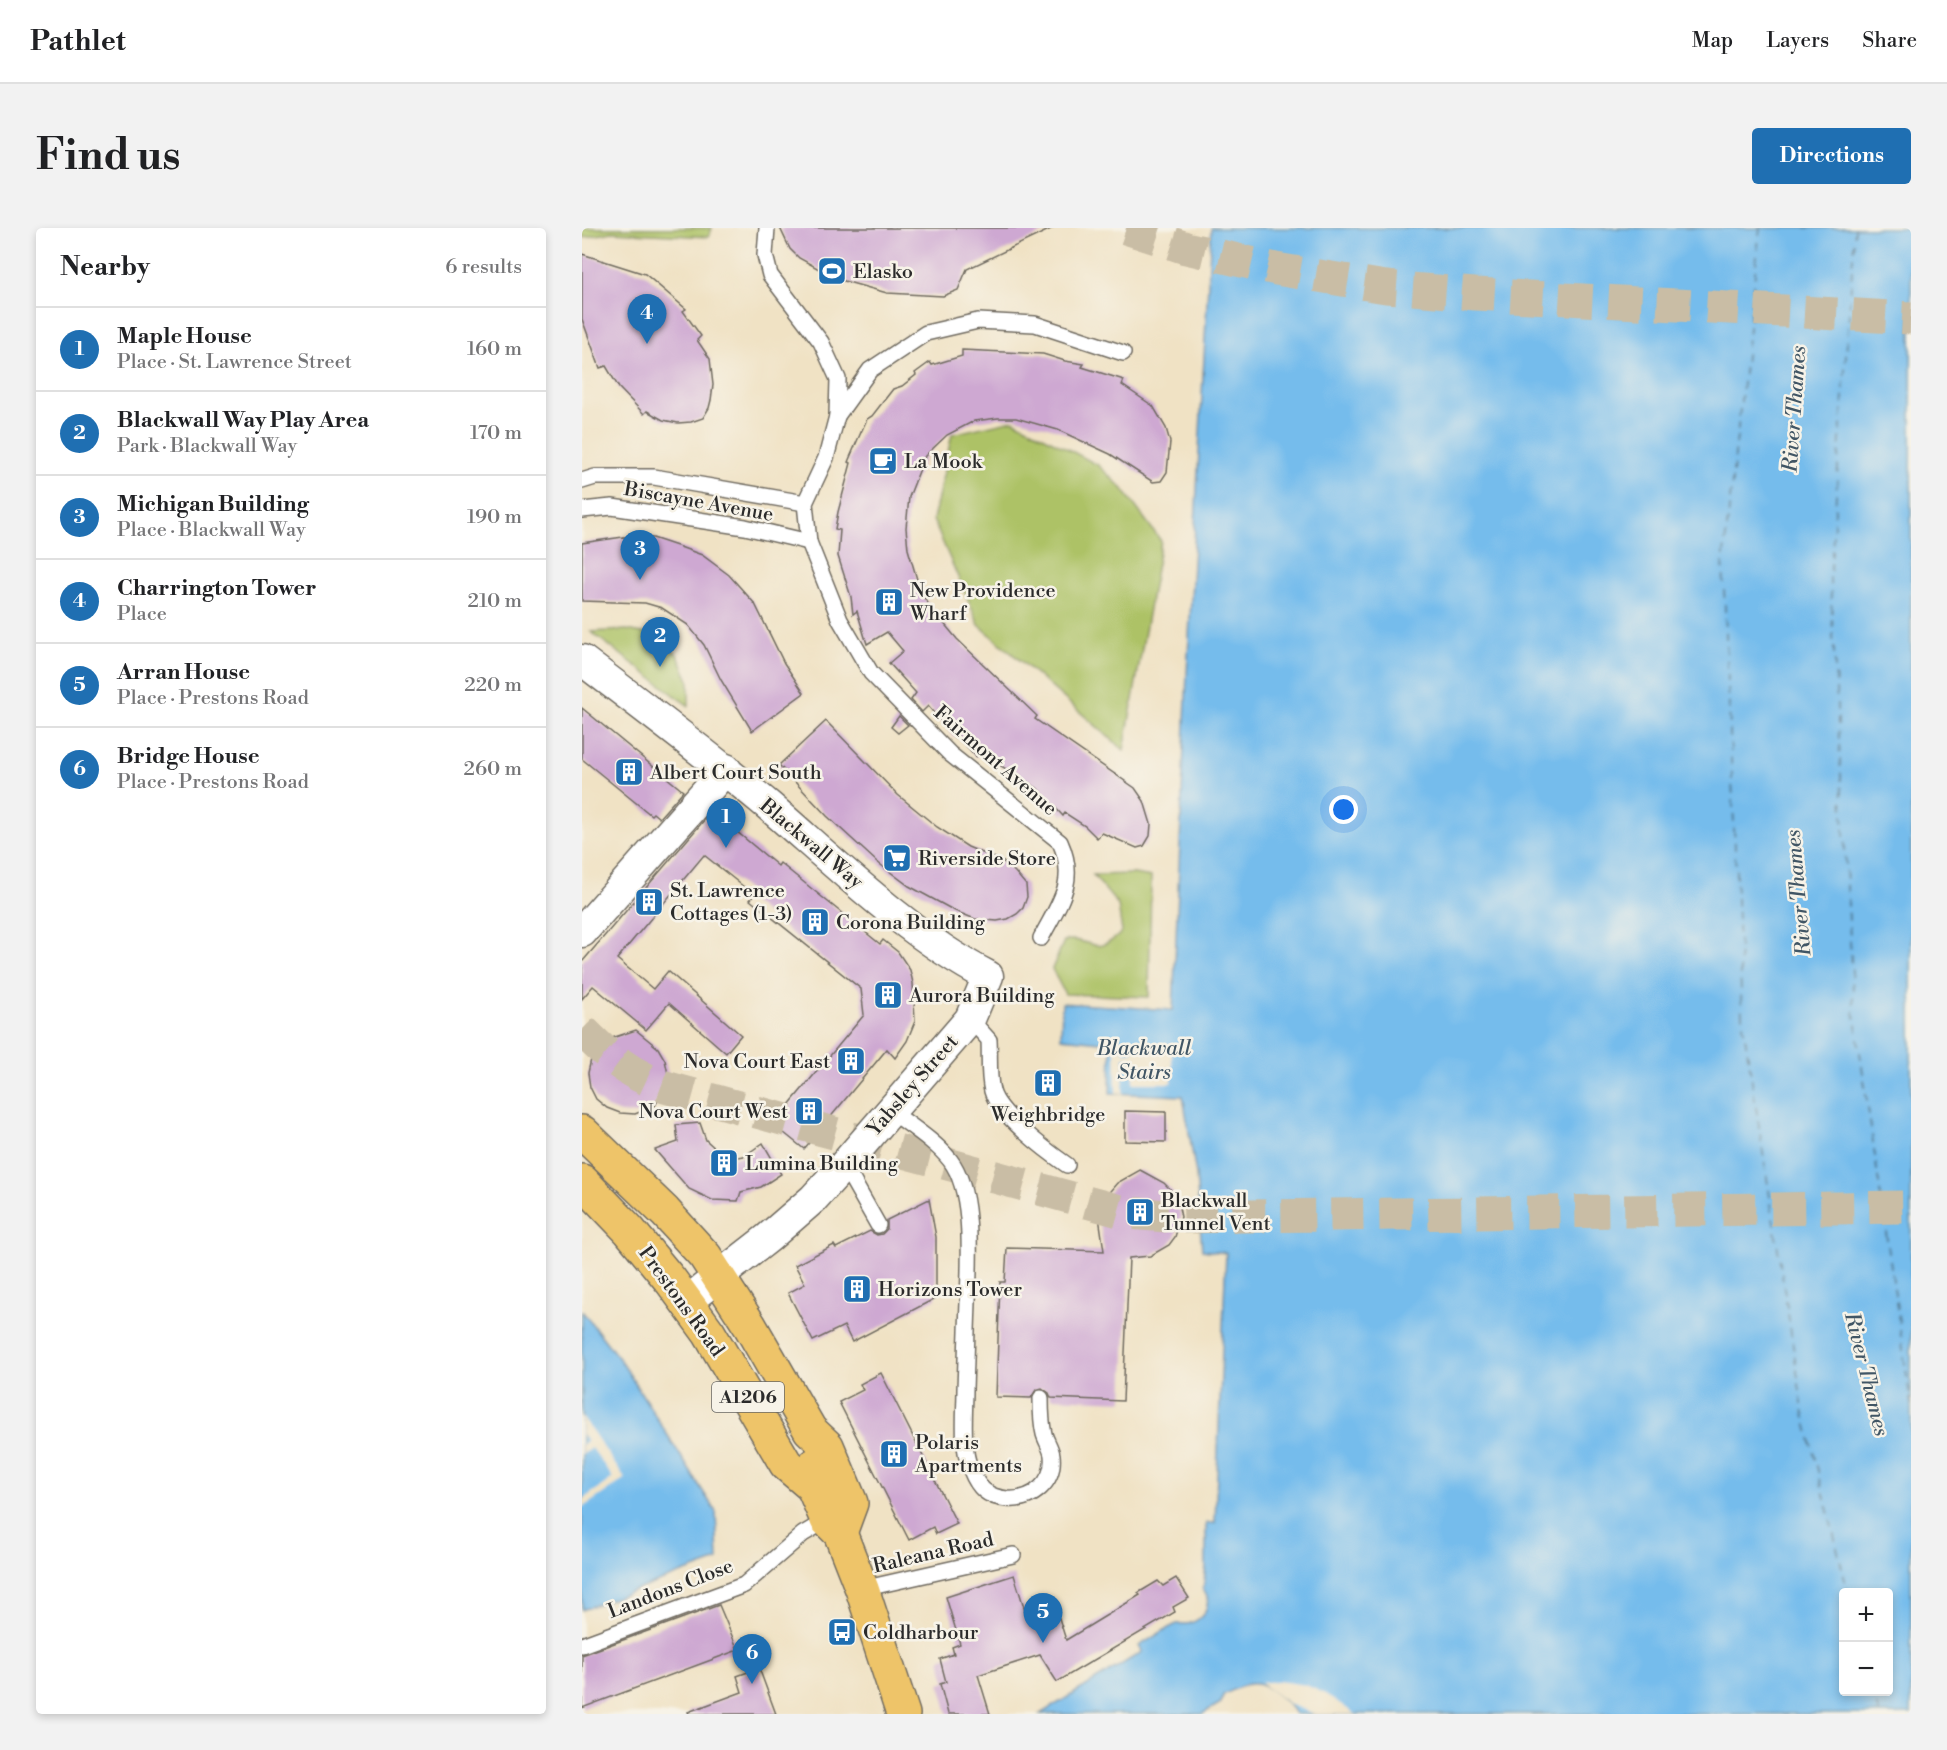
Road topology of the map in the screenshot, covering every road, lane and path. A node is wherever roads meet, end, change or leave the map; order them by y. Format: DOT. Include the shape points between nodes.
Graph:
graph roads {
  1 [pos="767,228"];
  2 [pos="1123,353"];
  3 [pos="837,416"];
  4 [pos="582,481"];
  5 [pos="805,503"];
  6 [pos="582,510"];
  7 [pos="809,542"];
  8 [pos="582,660"];
  9 [pos="726,770"];
  10 [pos="588,912"];
  11 [pos="1041,938"];
  12 [pos="988,975"];
  13 [pos="970,1019"];
  14 [pos="890,1110"];
  15 [pos="582,1132"];
  16 [pos="844,1165"];
  17 [pos="1067,1165"];
  18 [pos="582,1181"];
  19 [pos="878,1225"];
  20 [pos="720,1278"];
  21 [pos="686,1302"];
  22 [pos="1041,1398"];
  23 [pos="810,1430"];
  24 [pos="813,1487"];
  25 [pos="833,1527"];
  26 [pos="1014,1555"];
  27 [pos="862,1589"];
  28 [pos="582,1645"];
  29 [pos="903,1714"];
  1 -- 3 [label="lane" via="765,255 770,275 821,342 838,380"];
  2 -- 3 [label="lane" via="1035,324 968,323 926,333 870,370"];
  3 -- 5 [label="lane" via="826,458"];
  4 -- 5 [label="lane, Biscayne Avenue" via="595,477 654,477"];
  5 -- 7 [label="lane, Fairmont Avenue"];
  6 -- 7 [label="lane, Biscayne Avenue" via="612,507 745,527"];
  7 -- 11 [label="lane, Fairmont Avenue" via="840,620 871,673 950,754 1060,842 1067,856 1069,875 1063,896"];
  8 -- 9 [label="street, Blackwall Way"];
  9 -- 10 [label="street"];
  9 -- 12 [label="street, Blackwall Way" via="884,905 958,960"];
  12 -- 13 [label="street, Yabsley Street"];
  13 -- 14 [label="street, Yabsley Street"];
  13 -- 17 [label="lane" via="989,1040 991,1082 997,1103 1043,1148"];
  14 -- 16 [label="street, Yabsley Street"];
  14 -- 22 [label="lane" via="936,1146 951,1161 960,1179 970,1229 966,1451 980,1488 994,1498 1030,1496 1044,1486 1052,1470 1052,1454 1041,1418"];
  15 -- 20 [label="main road, Prestons Road / A1206" via="665,1212"];
  16 -- 19 [label="lane"];
  16 -- 20 [label="street, Yabsley Street" via="813,1199"];
  18 -- 21 [label="main road, Prestons Road / A1206" via="629,1230"];
  20 -- 21 [label="street, Yabsley Street"];
  20 -- 23 [label="main road, Prestons Road / A1206"];
  21 -- 24 [label="main road, Prestons Road / A1206" via="709,1333 786,1464"];
  23 -- 24 [label="main road, Prestons Road / A1206"];
  23 -- 25 [label="main road, Prestons Road / A1206" via="827,1446 851,1503"];
  24 -- 25 [label="main road, Prestons Road / A1206"];
  25 -- 27 [label="main road, Prestons Road / A1206"];
  25 -- 28 [label="lane, Landons Close" via="803,1534 744,1585"];
  26 -- 27 [label="lane, Raleana Road"];
  27 -- 29 [label="main road, Prestons Road / A1206"];
}
